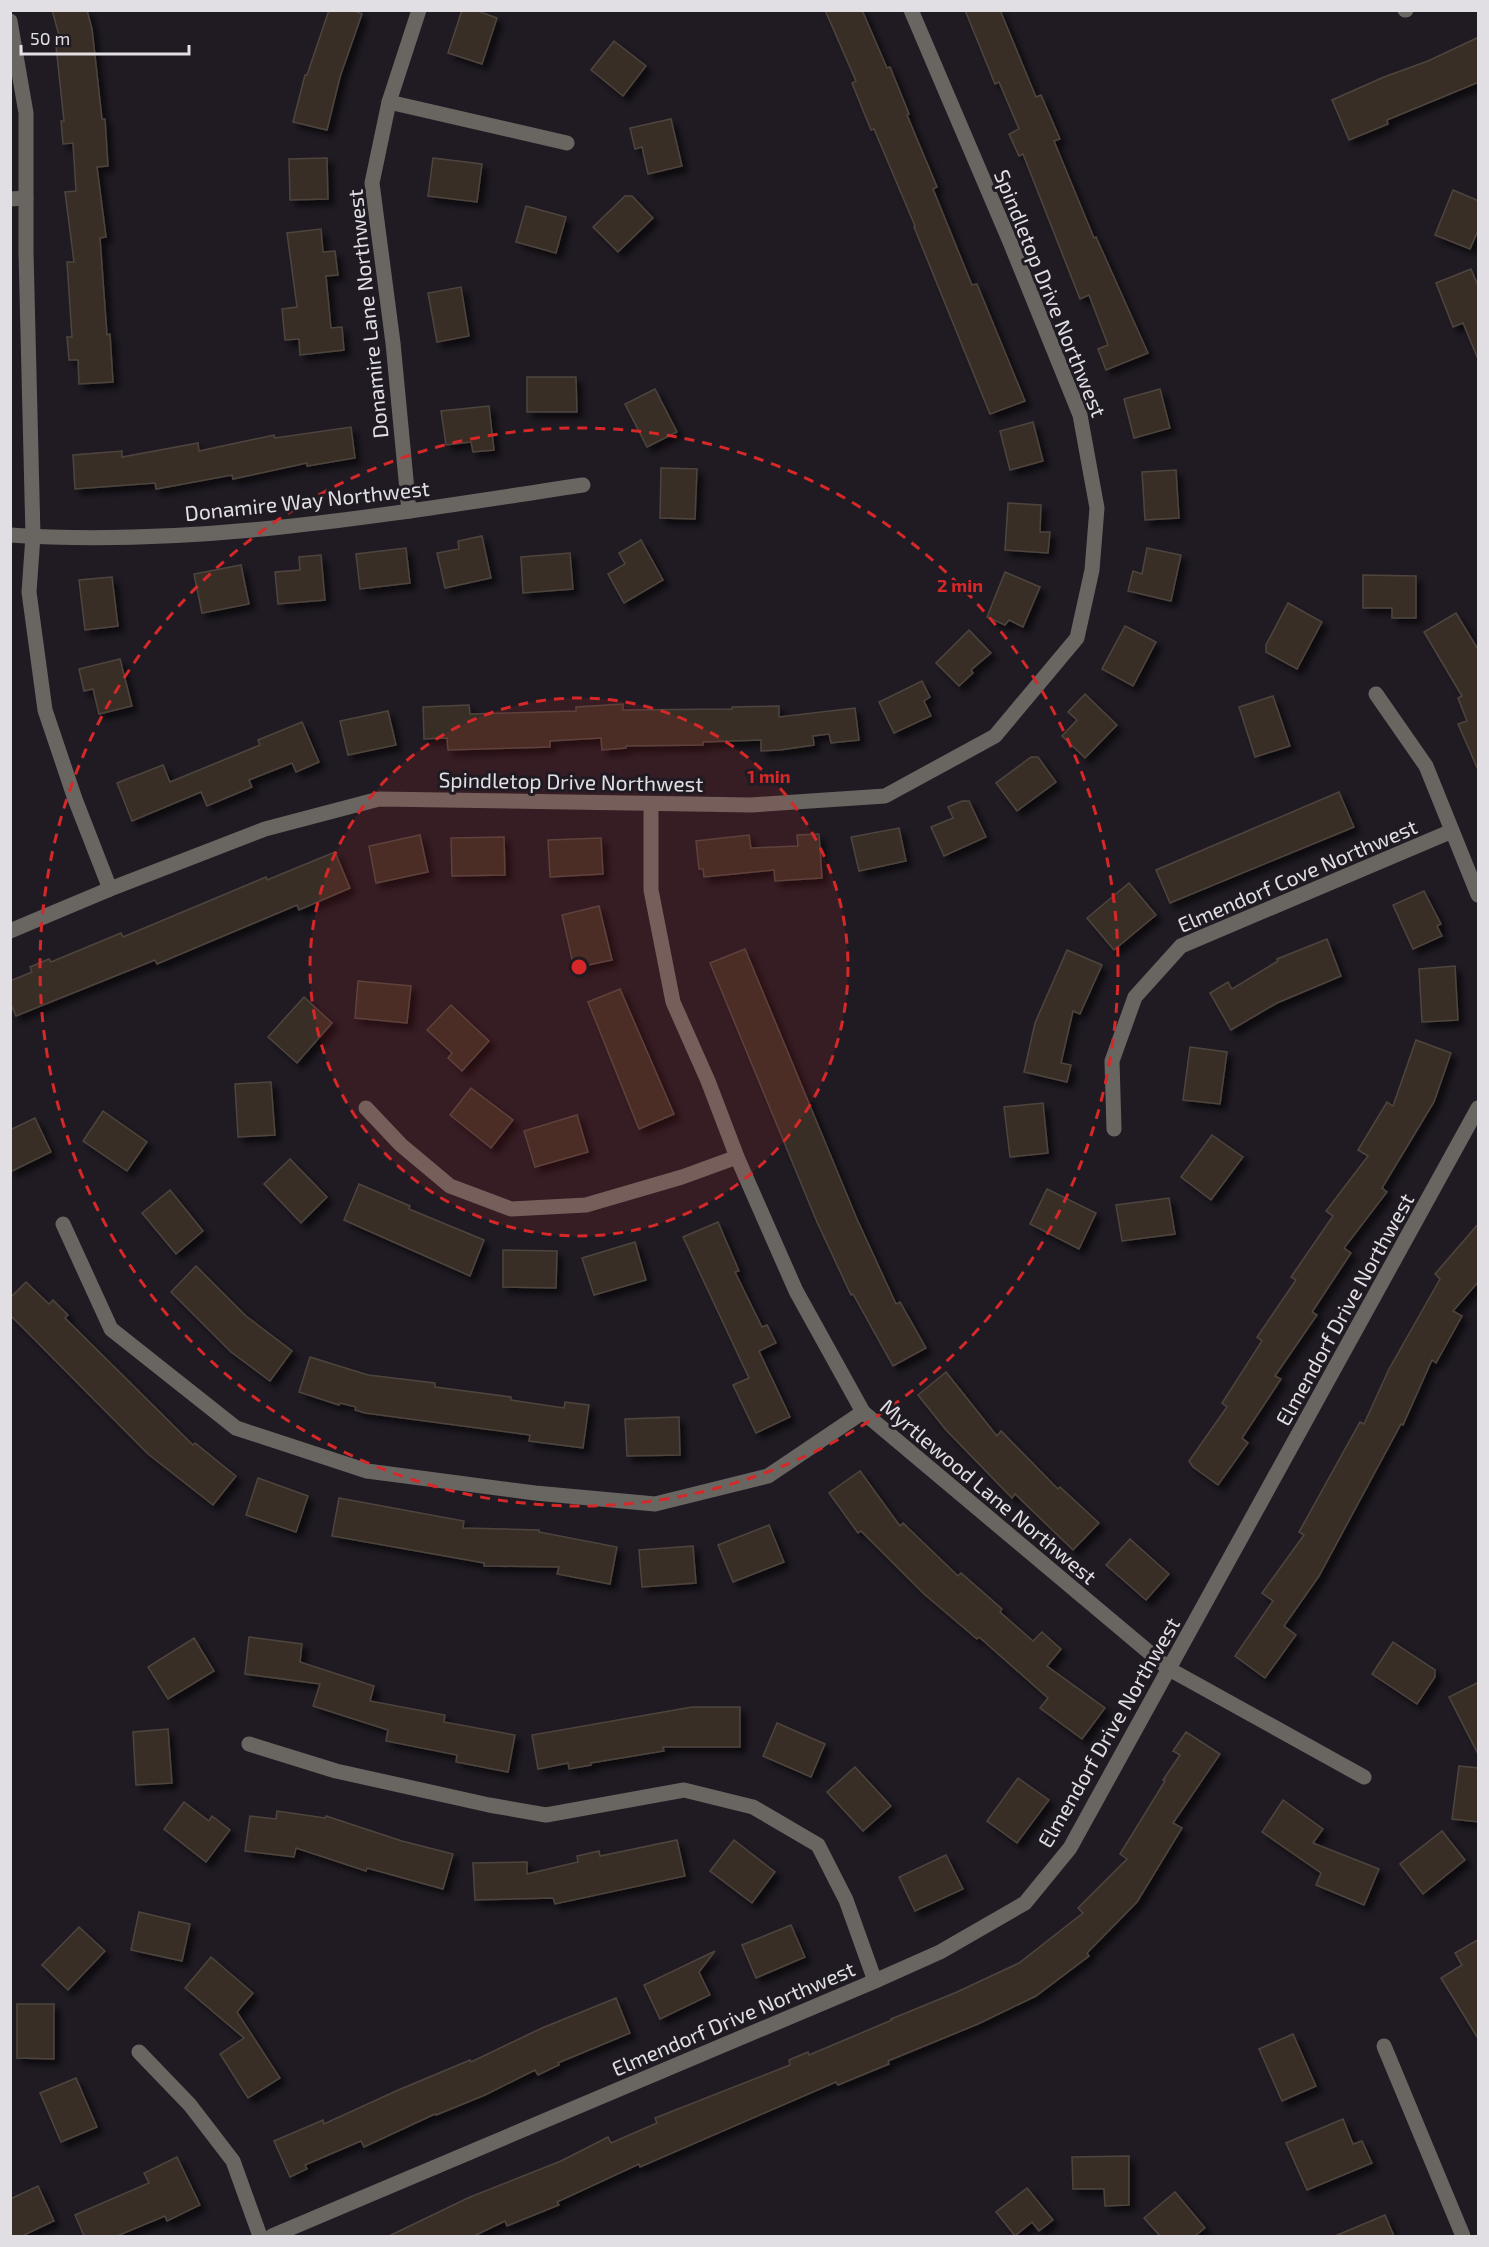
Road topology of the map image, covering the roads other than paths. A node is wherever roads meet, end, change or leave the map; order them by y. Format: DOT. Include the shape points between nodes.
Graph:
graph roads {
  1 [pos="418,10"];
  2 [pos="911,10"];
  3 [pos="10,21"];
  4 [pos="389,102"];
  5 [pos="567,143"];
  6 [pos="18,198"];
  7 [pos="583,485"];
  8 [pos="409,511"];
  9 [pos="10,534"];
  10 [pos="33,536"];
  11 [pos="1376,694"];
  12 [pos="651,804"];
  13 [pos="1452,831"];
  14 [pos="111,889"];
  15 [pos="1479,895"];
  16 [pos="10,931"];
  17 [pos="366,1108"];
  18 [pos="1479,1108"];
  19 [pos="1114,1129"];
  20 [pos="737,1156"];
  21 [pos="63,1224"];
  22 [pos="863,1412"];
  23 [pos="1169,1669"];
  24 [pos="249,1744"];
  25 [pos="1364,1778"];
  26 [pos="875,1981"];
  27 [pos="1384,2046"];
  28 [pos="139,2052"];
  29 [pos="260,2236"];
  30 [pos="272,2236"];
  31 [pos="1463,2236"];
  1 -- 4 [label="street, Donamire Lane Northwest"];
  2 -- 12 [label="street, Spindletop Drive Northwest" via="1080,415 1097,508 1092,570 1077,638 995,736 885,796 751,805"];
  3 -- 6 [label="street" via="26,113"];
  4 -- 5 [label="street"];
  4 -- 8 [label="street, Donamire Lane Northwest" via="372,183"];
  6 -- 10 [label="street"];
  7 -- 8 [label="street, Donamire Way Northwest"];
  8 -- 10 [label="street, Donamire Way Northwest" via="335,522 152,537"];
  9 -- 10 [label="street, Donamire Way Northwest"];
  10 -- 14 [label="street" via="29,592 45,710"];
  11 -- 13 [label="street" via="1426,765"];
  12 -- 14 [label="street, Spindletop Drive Northwest" via="379,799 265,829"];
  12 -- 20 [label="street, Myrtlewood Lane Northwest" via="651,890 673,1002"];
  13 -- 15 [label="street"];
  13 -- 19 [label="street, Elmendorf Cove Northwest" via="1181,946 1135,997 1112,1061"];
  14 -- 16 [label="street, Spindletop Drive Northwest"];
  17 -- 20 [label="street" via="401,1145 450,1185 511,1209 586,1205"];
  18 -- 23 [label="street, Elmendorf Drive Northwest"];
  20 -- 22 [label="street, Myrtlewood Lane Northwest" via="796,1291"];
  21 -- 22 [label="street" via="111,1329 236,1428 367,1471 655,1504 768,1476"];
  22 -- 23 [label="street, Myrtlewood Lane Northwest"];
  23 -- 25 [label="street, Myrtlewood Lane Northwest"];
  23 -- 26 [label="street, Elmendorf Drive Northwest" via="1070,1848 1025,1903 940,1952"];
  24 -- 26 [label="street" via="336,1772 546,1815 684,1790 753,1807 818,1845 846,1900"];
  26 -- 30 [label="street, Elmendorf Drive Northwest"];
  27 -- 31 [label="street"];
  28 -- 29 [label="street" via="190,2105 233,2161"];
}
